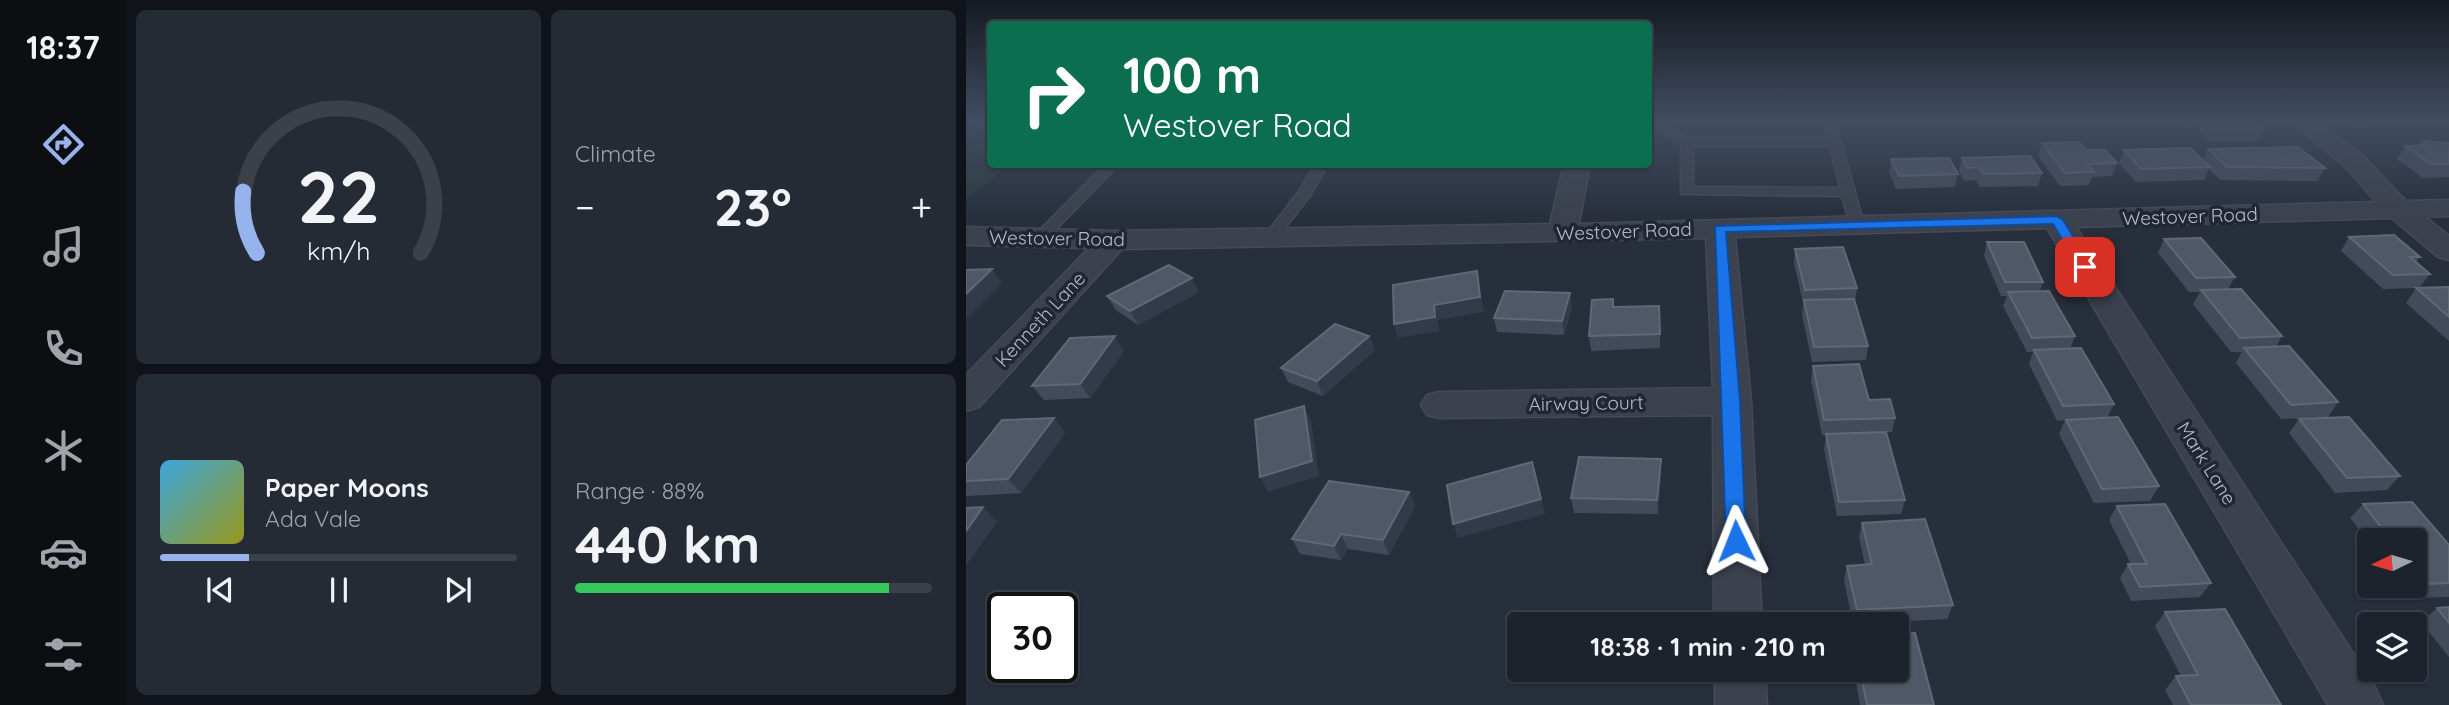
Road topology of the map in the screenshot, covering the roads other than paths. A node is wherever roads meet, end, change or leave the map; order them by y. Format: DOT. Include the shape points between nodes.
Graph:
graph roads {
  1 [pos="1687,153"];
  2 [pos="1839,153"];
  3 [pos="2343,153"];
  4 [pos="1110,168"];
  5 [pos="1320,168"];
  6 [pos="1576,168"];
  7 [pos="1848,192"];
  8 [pos="2449,208"];
  9 [pos="2398,209"];
  10 [pos="2057,220"];
  11 [pos="1857,225"];
  12 [pos="1720,228"];
  13 [pos="1563,233"];
  14 [pos="966,236"];
  15 [pos="1270,238"];
  16 [pos="1038,240"];
  17 [pos="1114,240"];
  18 [pos="2449,251"];
  19 [pos="966,398"];
  20 [pos="1732,401"];
  21 [pos="1440,405"];
  22 [pos="1738,612"];
  23 [pos="1740,682"];
  24 [pos="1741,705"];
  25 [pos="2357,705"];
  1 -- 7 [label="lane" via="1686,191"];
  2 -- 7 [label="lane"];
  3 -- 9 [label="street"];
  4 -- 16 [label="lane"];
  5 -- 15 [label="lane"];
  6 -- 13 [label="street"];
  7 -- 11 [label="lane"];
  8 -- 9 [label="street, Westover Road"];
  9 -- 10 [label="street, Westover Road"];
  9 -- 18 [label="street"];
  10 -- 11 [label="street, Westover Road"];
  10 -- 25 [label="street, Mark Lane"];
  11 -- 12 [label="street, Westover Road"];
  12 -- 13 [label="street, Westover Road"];
  12 -- 20 [label="street"];
  13 -- 15 [label="street, Westover Road"];
  14 -- 16 [label="street, Westover Road"];
  15 -- 17 [label="street, Westover Road"];
  16 -- 17 [label="street, Westover Road"];
  17 -- 19 [label="street, Kenneth Lane"];
  20 -- 21 [label="street, Airway Court"];
  20 -- 22 [label="street"];
  23 -- 24 [label="street"];
}
